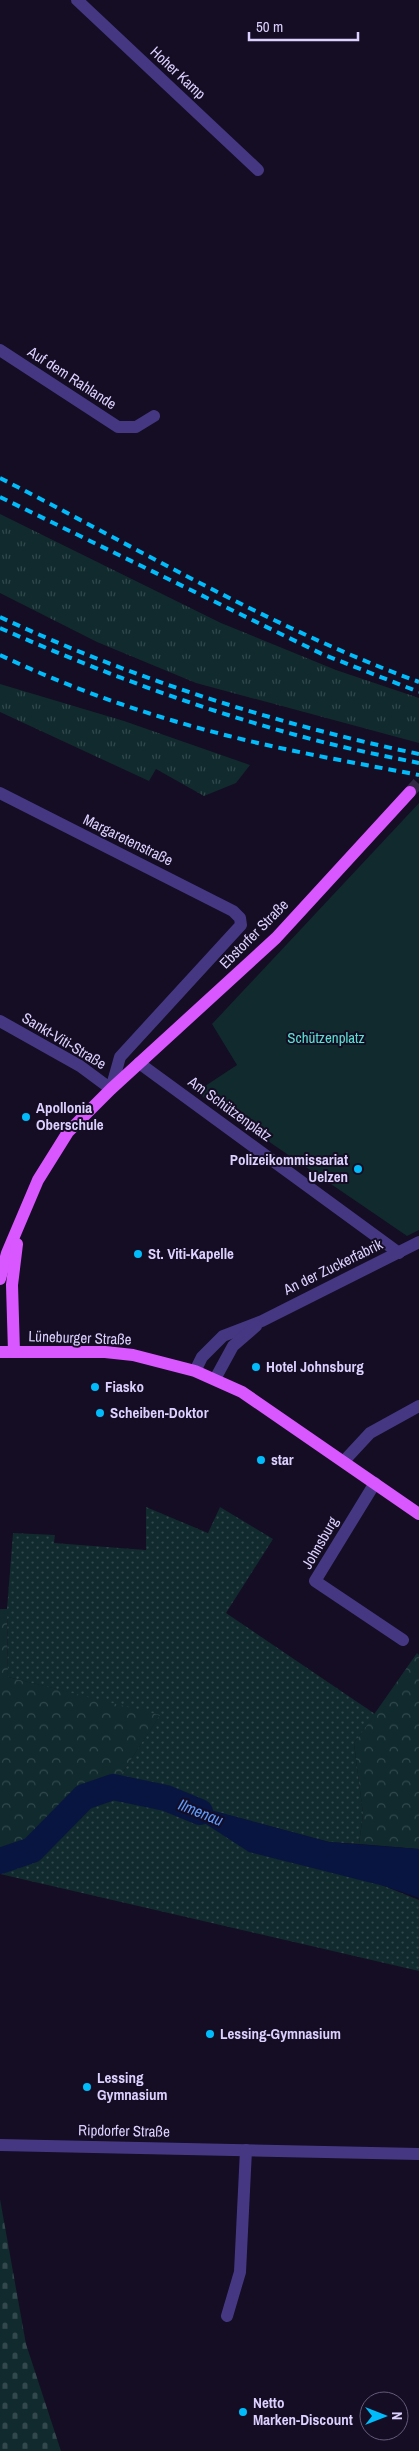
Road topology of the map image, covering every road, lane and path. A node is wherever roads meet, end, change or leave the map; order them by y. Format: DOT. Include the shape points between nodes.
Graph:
graph roads {
  1 [pos="77,0"];
  2 [pos="258,170"];
  3 [pos="0,350"];
  4 [pos="154,416"];
  5 [pos="410,792"];
  6 [pos="0,793"];
  7 [pos="240,918"];
  8 [pos="0,1021"];
  9 [pos="139,1063"];
  10 [pos="110,1089"];
  11 [pos="25,1209"];
  12 [pos="419,1242"];
  13 [pos="399,1253"];
  14 [pos="0,1279"];
  15 [pos="262,1321"];
  16 [pos="0,1352"];
  17 [pos="14,1352"];
  18 [pos="195,1371"];
  19 [pos="215,1379"];
  20 [pos="419,1406"];
  21 [pos="344,1461"];
  22 [pos="375,1483"];
  23 [pos="419,1514"];
  24 [pos="403,1640"];
  25 [pos="0,2145"];
  26 [pos="246,2150"];
  27 [pos="419,2154"];
  28 [pos="227,2316"];
  1 -- 2 [label="street, Hoher Kamp"];
  3 -- 4 [label="street, Auf dem Rahlande" via="118,427 136,427"];
  5 -- 9 [label="main road, Ebstorfer Straße" via="269,945"];
  6 -- 7 [label="street, Margaretenstraße" via="233,910"];
  7 -- 10 [label="street, Ebstorfer Straße" via="241,925 236,933 120,1056"];
  8 -- 10 [label="street, Sankt-Viti-Straße" via="80,1066"];
  9 -- 10 [label="main road, Ebstorfer Straße"];
  9 -- 13 [label="street, Am Schützenplatz"];
  10 -- 11 [label="main road, Ebstorfer Straße" via="53,1153"];
  11 -- 14 [label="main road, Ebstorfer Straße"];
  11 -- 17 [label="main road, Ebstorfer Straße" via="12,1285"];
  12 -- 13 [label="street, An der Zuckerfabrik"];
  13 -- 15 [label="street, An der Zuckerfabrik"];
  15 -- 18 [label="street, An der Zuckerfabrik" via="223,1336 202,1357"];
  15 -- 19 [label="street, An der Zuckerfabrik" via="233,1346"];
  16 -- 17 [label="main road, Lüneburger Straße"];
  17 -- 18 [label="main road, Lüneburger Straße" via="105,1352 133,1355"];
  18 -- 19 [label="main road, Lüneburger Straße"];
  19 -- 21 [label="main road" via="242,1392"];
  20 -- 21 [label="street" via="370,1433"];
  21 -- 22 [label="main road"];
  22 -- 23 [label="main road"];
  22 -- 24 [label="street, Johnsburg" via="315,1581"];
  25 -- 26 [label="street, Ripdorfer Straße"];
  26 -- 27 [label="street, Ripdorfer Straße"];
  26 -- 28 [label="street" via="240,2272"];
}
